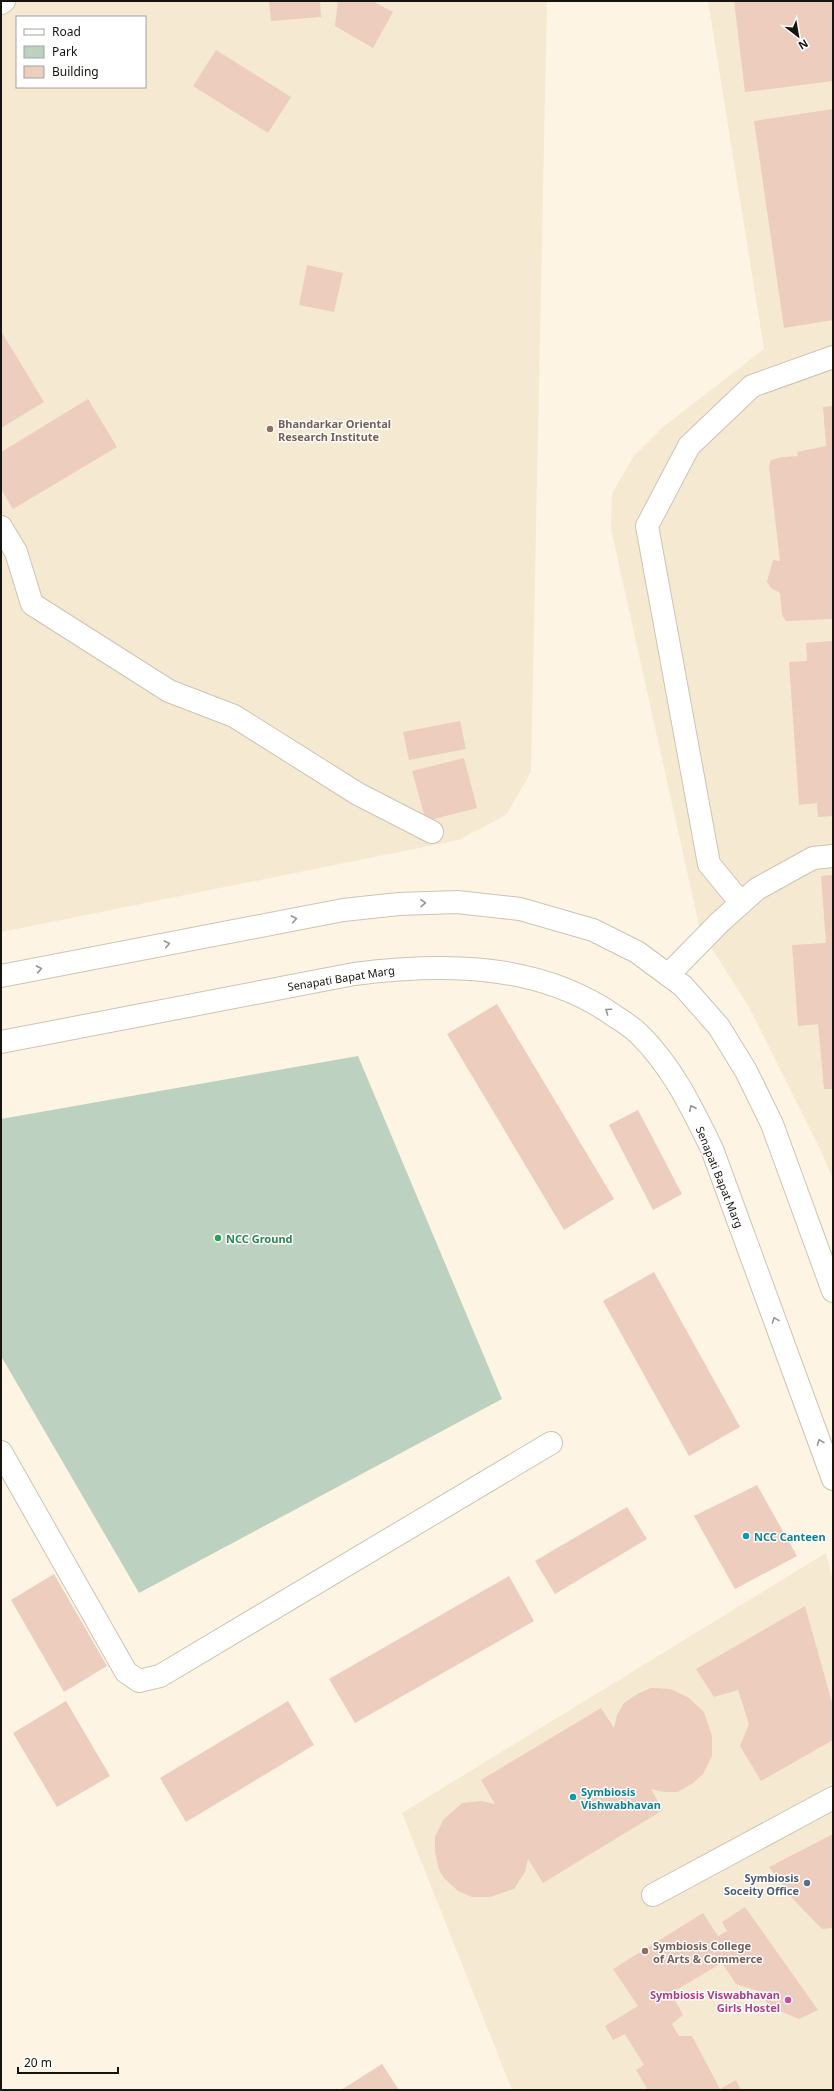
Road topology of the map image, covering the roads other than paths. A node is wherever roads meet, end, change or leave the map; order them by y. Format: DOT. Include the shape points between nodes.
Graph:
graph roads {
  1 [pos="4,1"];
  2 [pos="1,3"];
  3 [pos="833,357"];
  4 [pos="1,527"];
  5 [pos="432,832"];
  6 [pos="833,856"];
  7 [pos="742,903"];
  8 [pos="668,975"];
  9 [pos="1,976"];
  10 [pos="1,1042"];
  11 [pos="833,1291"];
  12 [pos="551,1444"];
  13 [pos="1,1452"];
  14 [pos="833,1479"];
  15 [pos="833,1798"];
  16 [pos="653,1895"];
  1 -- 2 [label="main road"];
  3 -- 7 [label="main road" via="752,386 689,446 648,526 709,864"];
  4 -- 5 [label="main road" via="16,552 32,604 169,691 234,716 358,794"];
  6 -- 7 [label="main road" via="813,858 757,889"];
  7 -- 8 [label="main road"];
  9 -- 8 [label="main road, one-way" via="343,910 398,904 456,902 520,909 593,930 637,952"];
  8 -- 11 [label="main road" via="683,986 719,1027 746,1071 772,1124"];
  14 -- 10 [label="main road, Senapati Bapat Marg, one-way" via="712,1150 689,1102 667,1066 639,1034 603,1007 569,990 507,973 454,967 403,968 354,974"];
  12 -- 13 [label="main road" via="160,1676 139,1681 126,1672"];
  15 -- 16 [label="main road"];
}
